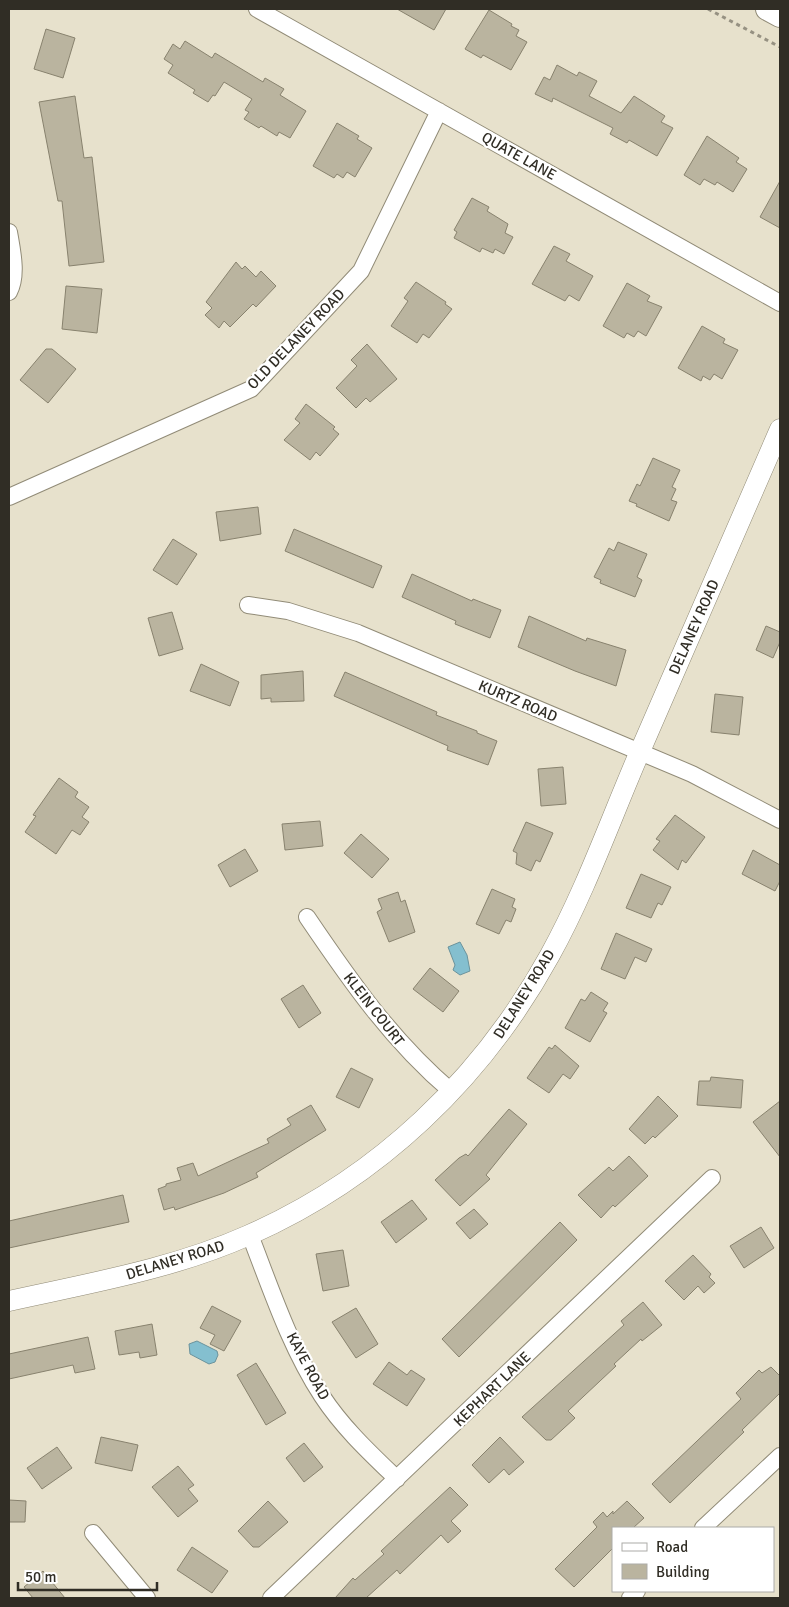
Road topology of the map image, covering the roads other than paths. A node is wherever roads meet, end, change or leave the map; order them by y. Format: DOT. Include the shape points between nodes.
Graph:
graph roads {
  1 [pos="257,9"];
  2 [pos="767,9"];
  3 [pos="780,16"];
  4 [pos="439,110"];
  5 [pos="9,232"];
  6 [pos="9,292"];
  7 [pos="780,303"];
  8 [pos="780,429"];
  9 [pos="9,496"];
  10 [pos="248,605"];
  11 [pos="640,752"];
  12 [pos="780,820"];
  13 [pos="307,917"];
  14 [pos="452,1092"];
  15 [pos="712,1178"];
  16 [pos="250,1235"];
  17 [pos="9,1301"];
  18 [pos="780,1456"];
  19 [pos="397,1479"];
  20 [pos="705,1527"];
  21 [pos="93,1533"];
  22 [pos="147,1598"];
  23 [pos="271,1598"];
  1 -- 4 [label="street, QUATE LANE"];
  2 -- 3 [label="main road"];
  4 -- 7 [label="street, QUATE LANE"];
  4 -- 9 [label="street, OLD DELANEY ROAD" via="361,272 251,389"];
  5 -- 6 [label="street" via="13,254"];
  8 -- 11 [label="street, DELANEY ROAD"];
  10 -- 11 [label="street, KURTZ ROAD" via="288,611 358,632"];
  11 -- 12 [label="street, KURTZ ROAD" via="692,774"];
  11 -- 14 [label="street, DELANEY ROAD" via="551,954 504,1030"];
  13 -- 14 [label="street, KLEIN COURT" via="392,1035"];
  14 -- 16 [label="street, DELANEY ROAD" via="417,1127 344,1183"];
  15 -- 19 [label="street, KEPHART LANE"];
  16 -- 17 [label="street, DELANEY ROAD" via="199,1256"];
  16 -- 19 [label="street, KAYE ROAD" via="304,1365 322,1396 343,1425"];
  18 -- 20 [label="street"];
  19 -- 23 [label="street, KEPHART LANE"];
  21 -- 22 [label="street"];
}
